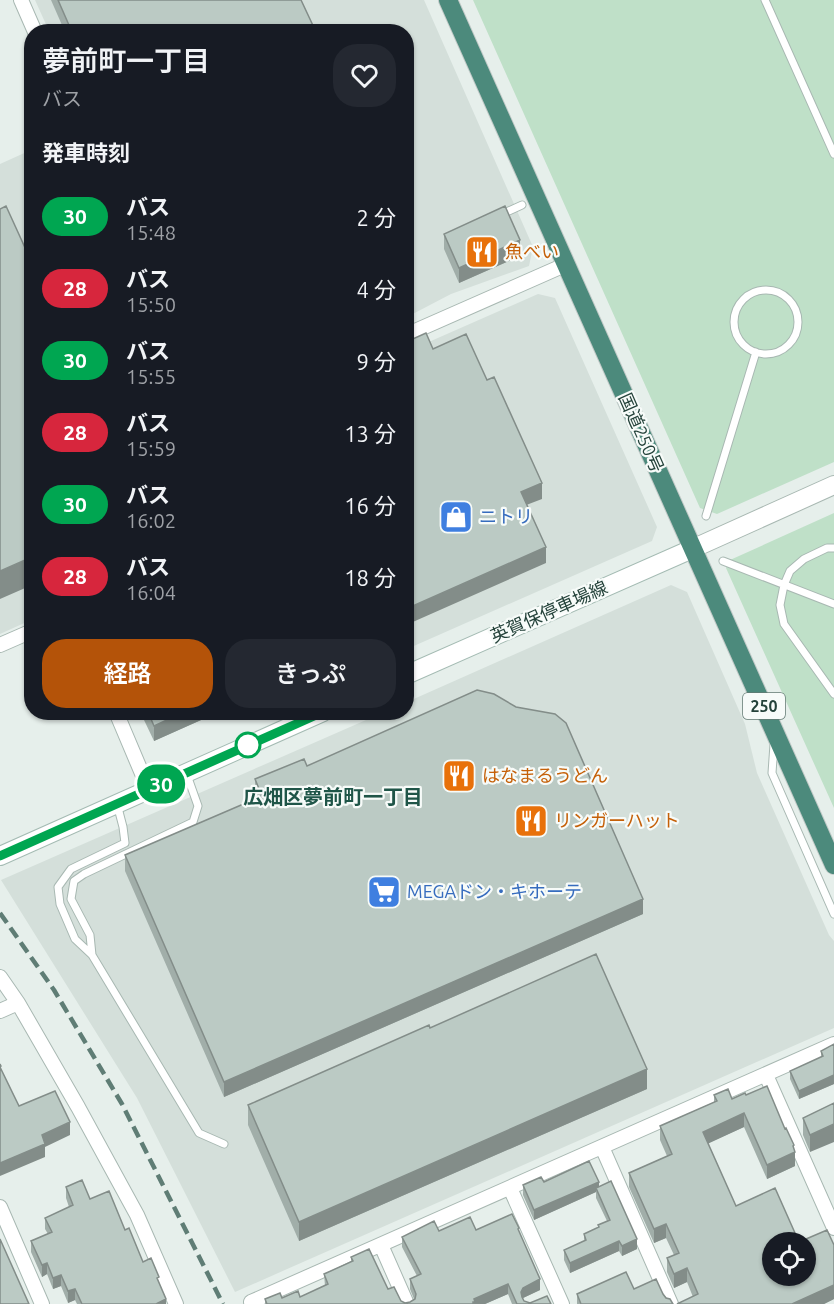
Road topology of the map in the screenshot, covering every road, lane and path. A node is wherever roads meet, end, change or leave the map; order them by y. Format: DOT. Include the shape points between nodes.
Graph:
graph roads {
  1 [pos="21,0"];
  2 [pos="448,0"];
  3 [pos="765,0"];
  4 [pos="32,24"];
  5 [pos="834,154"];
  6 [pos="522,205"];
  7 [pos="494,218"];
  8 [pos="567,264"];
  9 [pos="414,331"];
  10 [pos="756,352"];
  11 [pos="834,485"];
  12 [pos="706,516"];
  13 [pos="834,548"];
  14 [pos="692,549"];
  15 [pos="723,561"];
  16 [pos="784,585"];
  17 [pos="834,604"];
  18 [pos="24,634"];
  19 [pos="0,645"];
  20 [pos="414,671"];
  21 [pos="834,694"];
  22 [pos="119,720"];
  23 [pos="305,720"];
  24 [pos="775,730"];
  25 [pos="186,773"];
  26 [pos="149,790"];
  27 [pos="117,804"];
  28 [pos="1,855"];
  29 [pos="834,865"];
  30 [pos="834,914"];
  31 [pos="92,955"];
  32 [pos="0,977"];
  33 [pos="18,1003"];
  34 [pos="0,1011"];
  35 [pos="834,1044"];
  36 [pos="766,1075"];
  37 [pos="224,1144"];
  38 [pos="602,1147"];
  39 [pos="510,1188"];
  40 [pos="0,1207"];
  41 [pos="834,1228"];
  42 [pos="381,1245"];
  43 [pos="555,1297"];
  44 [pos="42,1304"];
  45 [pos="176,1304"];
  46 [pos="252,1304"];
  47 [pos="407,1304"];
  48 [pos="671,1304"];
  1 -- 4 [label="street"];
  2 -- 8 [label="highway, 国道250号 / 250"];
  3 -- 5 [label="lane"];
  6 -- 7 [label="lane"];
  8 -- 9 [label="street"];
  8 -- 14 [label="highway, 国道250号 / 250"];
  10 -- 10 [label="lane" via="776,352 792,340 796,331 795,310 782,295 772,291 752,293 743,300 734,319 739,339"];
  10 -- 12 [label="lane"];
  11 -- 14 [label="main road, 英賀保停車場線"];
  13 -- 16 [label="lane" via="804,559 790,572"];
  14 -- 20 [label="main road, 英賀保停車場線"];
  14 -- 24 [label="highway, 国道250号 / 250"];
  15 -- 16 [label="lane"];
  16 -- 17 [label="lane"];
  16 -- 21 [label="lane" via="780,605 784,624"];
  18 -- 19 [label="street"];
  22 -- 26 [label="street"];
  23 -- 25 [label="main road"];
  24 -- 29 [label="highway, 国道250号 / 250"];
  24 -- 30 [label="lane" via="772,773"];
  25 -- 26 [label="main road"];
  25 -- 31 [label="lane" via="198,806 193,822 74,881 71,899 90,935"];
  26 -- 27 [label="main road"];
  27 -- 28 [label="main road"];
  27 -- 31 [label="lane" via="125,843 71,868 58,887 60,904 75,939"];
  31 -- 37 [label="lane" via="199,1133"];
  32 -- 33 [label="street"];
  33 -- 34 [label="street"];
  33 -- 45 [label="street" via="136,1215"];
  35 -- 36 [label="street"];
  36 -- 38 [label="street"];
  36 -- 41 [label="street"];
  38 -- 39 [label="street"];
  38 -- 48 [label="street"];
  39 -- 42 [label="street"];
  39 -- 43 [label="street"];
  40 -- 44 [label="street"];
  42 -- 46 [label="street"];
  42 -- 47 [label="street"];
}
